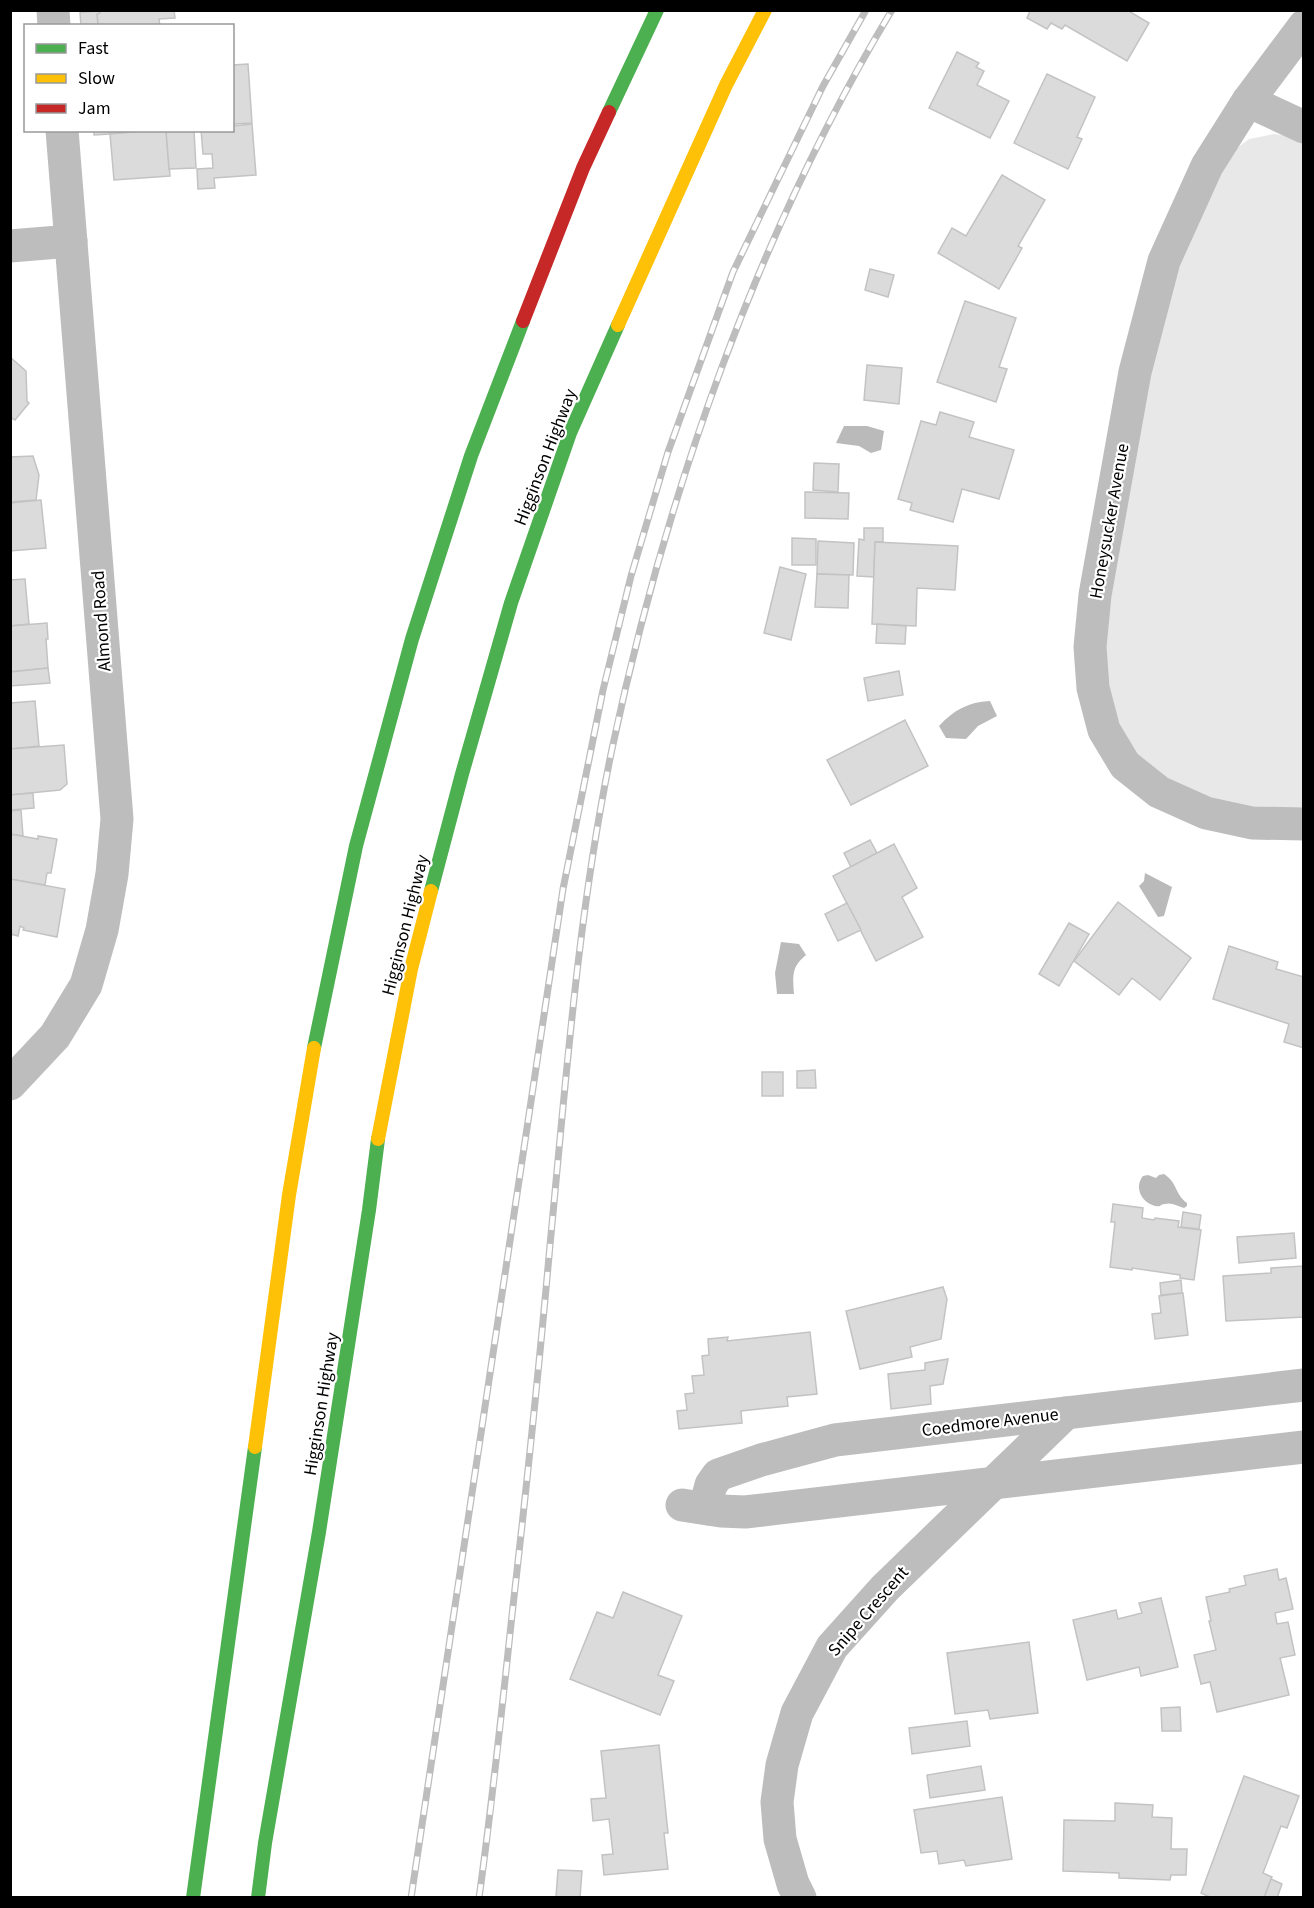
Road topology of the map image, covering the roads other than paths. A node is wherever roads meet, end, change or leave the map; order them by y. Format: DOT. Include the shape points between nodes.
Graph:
graph roads {
  1 [pos="657,10"];
  2 [pos="765,10"];
  3 [pos="1304,26"];
  4 [pos="1248,101"];
  5 [pos="1304,127"];
  6 [pos="62,132"];
  7 [pos="71,241"];
  8 [pos="10,246"];
  9 [pos="1304,824"];
  10 [pos="10,1084"];
  11 [pos="1304,1385"];
  12 [pos="1066,1413"];
  13 [pos="1304,1447"];
  14 [pos="993,1483"];
  15 [pos="193,1898"];
  16 [pos="258,1898"];
  17 [pos="800,1898"];
  1 -- 15 [label="highway" via="584,168 471,456 412,639 356,846 315,1042 289,1195"];
  2 -- 16 [label="highway, Higginson Highway" via="726,85 570,433 511,603 462,774 411,969 376,1148 319,1532"];
  3 -- 4 [label="street, Honeysucker Avenue"];
  4 -- 5 [label="street"];
  4 -- 9 [label="street, Honeysucker Avenue" via="1207,166 1164,261 1135,372 1095,596 1090,647 1093,688 1104,730 1125,765 1159,792 1206,813 1252,823"];
  6 -- 7 [label="street, Almond Road"];
  7 -- 8 [label="street"];
  7 -- 10 [label="street, Almond Road" via="117,819 102,930 86,985 55,1036"];
  11 -- 12 [label="street, Coedmore Avenue"];
  12 -- 14 [label="street, Snipe Crescent"];
  12 -- 14 [label="street, Coedmore Avenue" via="835,1440 718,1475 708,1496 695,1507 745,1512"];
  13 -- 14 [label="street"];
  14 -- 17 [label="street, Snipe Crescent" via="885,1588 832,1647 798,1713 782,1765 777,1802 780,1839"];
}
